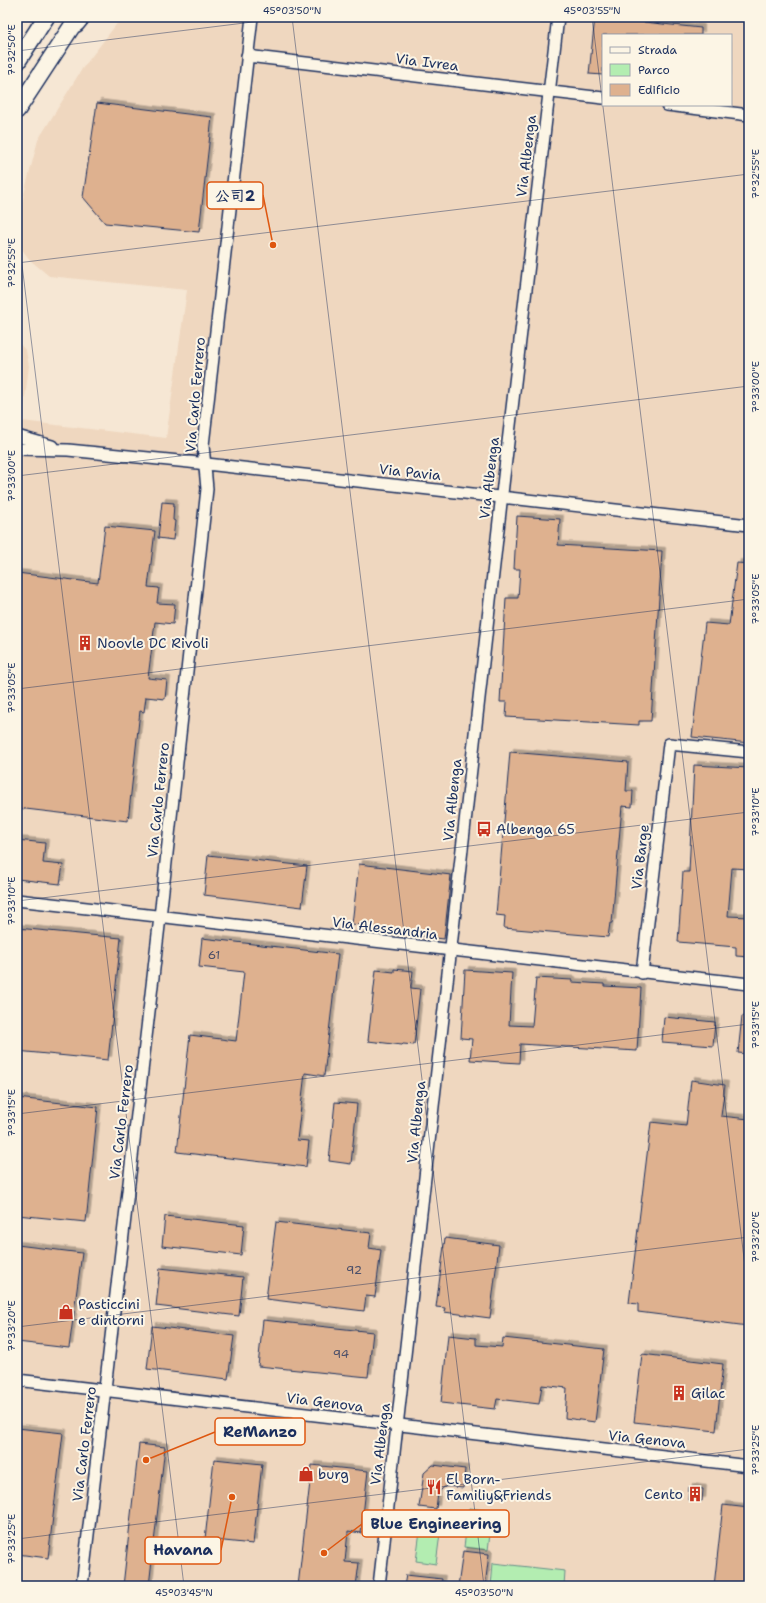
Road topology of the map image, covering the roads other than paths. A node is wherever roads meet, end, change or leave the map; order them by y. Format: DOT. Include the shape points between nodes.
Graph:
graph roads {
  1 [pos="46,17"];
  2 [pos="252,17"];
  3 [pos="558,17"];
  4 [pos="77,19"];
  5 [pos="247,56"];
  6 [pos="17,62"];
  7 [pos="549,91"];
  8 [pos="602,98"];
  9 [pos="675,106"];
  10 [pos="17,110"];
  11 [pos="749,115"];
  12 [pos="17,436"];
  13 [pos="17,449"];
  14 [pos="68,450"];
  15 [pos="205,464"];
  16 [pos="501,497"];
  17 [pos="749,525"];
  18 [pos="749,752"];
  19 [pos="17,900"];
  20 [pos="160,917"];
  21 [pos="451,951"];
  22 [pos="642,973"];
  23 [pos="749,984"];
  24 [pos="17,1380"];
  25 [pos="105,1391"];
  26 [pos="397,1426"];
  27 [pos="749,1466"];
  28 [pos="82,1586"];
  29 [pos="379,1586"];
  1 -- 6 [label="main road"];
  2 -- 5 [label="street, Via Carlo Ferrero"];
  3 -- 7 [label="street, Via Albenga"];
  4 -- 10 [label="main road"];
  5 -- 7 [label="street, Via Ivrea"];
  5 -- 15 [label="street, Via Carlo Ferrero" via="203,445"];
  7 -- 8 [label="street, Via Ivrea"];
  7 -- 16 [label="street, Via Albenga"];
  9 -- 11 [label="street"];
  12 -- 14 [label="street, Via Pavia"];
  13 -- 14 [label="street, Via Pavia"];
  14 -- 15 [label="street, Via Pavia"];
  15 -- 16 [label="street, Via Pavia"];
  15 -- 20 [label="street, Via Carlo Ferrero" via="207,489"];
  16 -- 17 [label="street, Via Pavia"];
  16 -- 21 [label="street, Via Albenga"];
  18 -- 22 [label="street, Via Barge" via="669,744"];
  19 -- 20 [label="street, Via Alessandria"];
  20 -- 21 [label="street, Via Alessandria"];
  20 -- 25 [label="street, Via Carlo Ferrero"];
  21 -- 22 [label="street, Via Alessandria"];
  21 -- 26 [label="street, Via Albenga"];
  22 -- 23 [label="street, Via Alessandria"];
  24 -- 25 [label="street, Via Genova"];
  25 -- 26 [label="street, Via Genova"];
  25 -- 28 [label="street, Via Carlo Ferrero"];
  26 -- 27 [label="street, Via Genova"];
  26 -- 29 [label="street, Via Albenga"];
}
